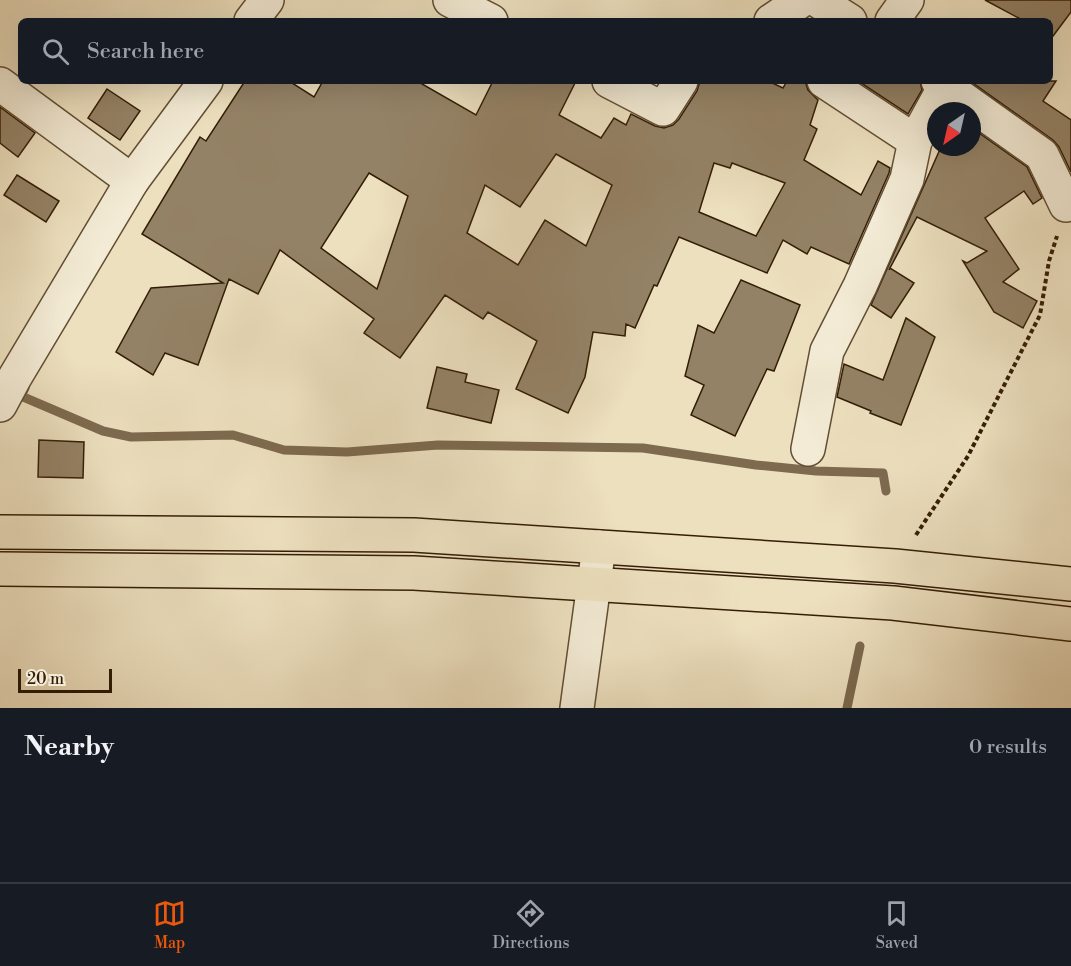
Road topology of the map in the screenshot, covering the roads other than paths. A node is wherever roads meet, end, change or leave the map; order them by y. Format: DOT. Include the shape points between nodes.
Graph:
graph roads {
  1 [pos="267,0"];
  2 [pos="450,0"];
  3 [pos="802,0"];
  4 [pos="817,0"];
  5 [pos="907,0"];
  6 [pos="253,18"];
  7 [pos="485,18"];
  8 [pos="775,18"];
  9 [pos="845,18"];
  10 [pos="894,18"];
  11 [pos="0,84"];
  12 [pos="204,84"];
  13 [pos="615,84"];
  14 [pos="679,84"];
  15 [pos="829,84"];
  16 [pos="942,84"];
  17 [pos="915,141"];
  18 [pos="132,181"];
  19 [pos="1066,205"];
  20 [pos="0,405"];
  21 [pos="808,449"];
  22 [pos="0,532"];
  23 [pos="600,547"];
  24 [pos="0,569"];
  25 [pos="594,584"];
  26 [pos="1071,584"];
  27 [pos="1071,624"];
  28 [pos="577,708"];
  1 -- 6 [label="street"];
  2 -- 7 [label="street"];
  3 -- 8 [label="street"];
  4 -- 9 [label="street"];
  5 -- 10 [label="street"];
  11 -- 18 [label="street"];
  12 -- 18 [label="street"];
  13 -- 14 [label="street" via="663,109"];
  15 -- 17 [label="street"];
  16 -- 17 [label="street"];
  16 -- 19 [label="street" via="1042,155"];
  17 -- 21 [label="street" via="907,179 827,351"];
  18 -- 20 [label="street"];
  22 -- 23 [label="main road" via="414,535"];
  23 -- 25 [label="street"];
  23 -- 26 [label="main road" via="895,566"];
  24 -- 25 [label="main road" via="414,573"];
  25 -- 27 [label="main road" via="893,603"];
  25 -- 28 [label="street"];
}
